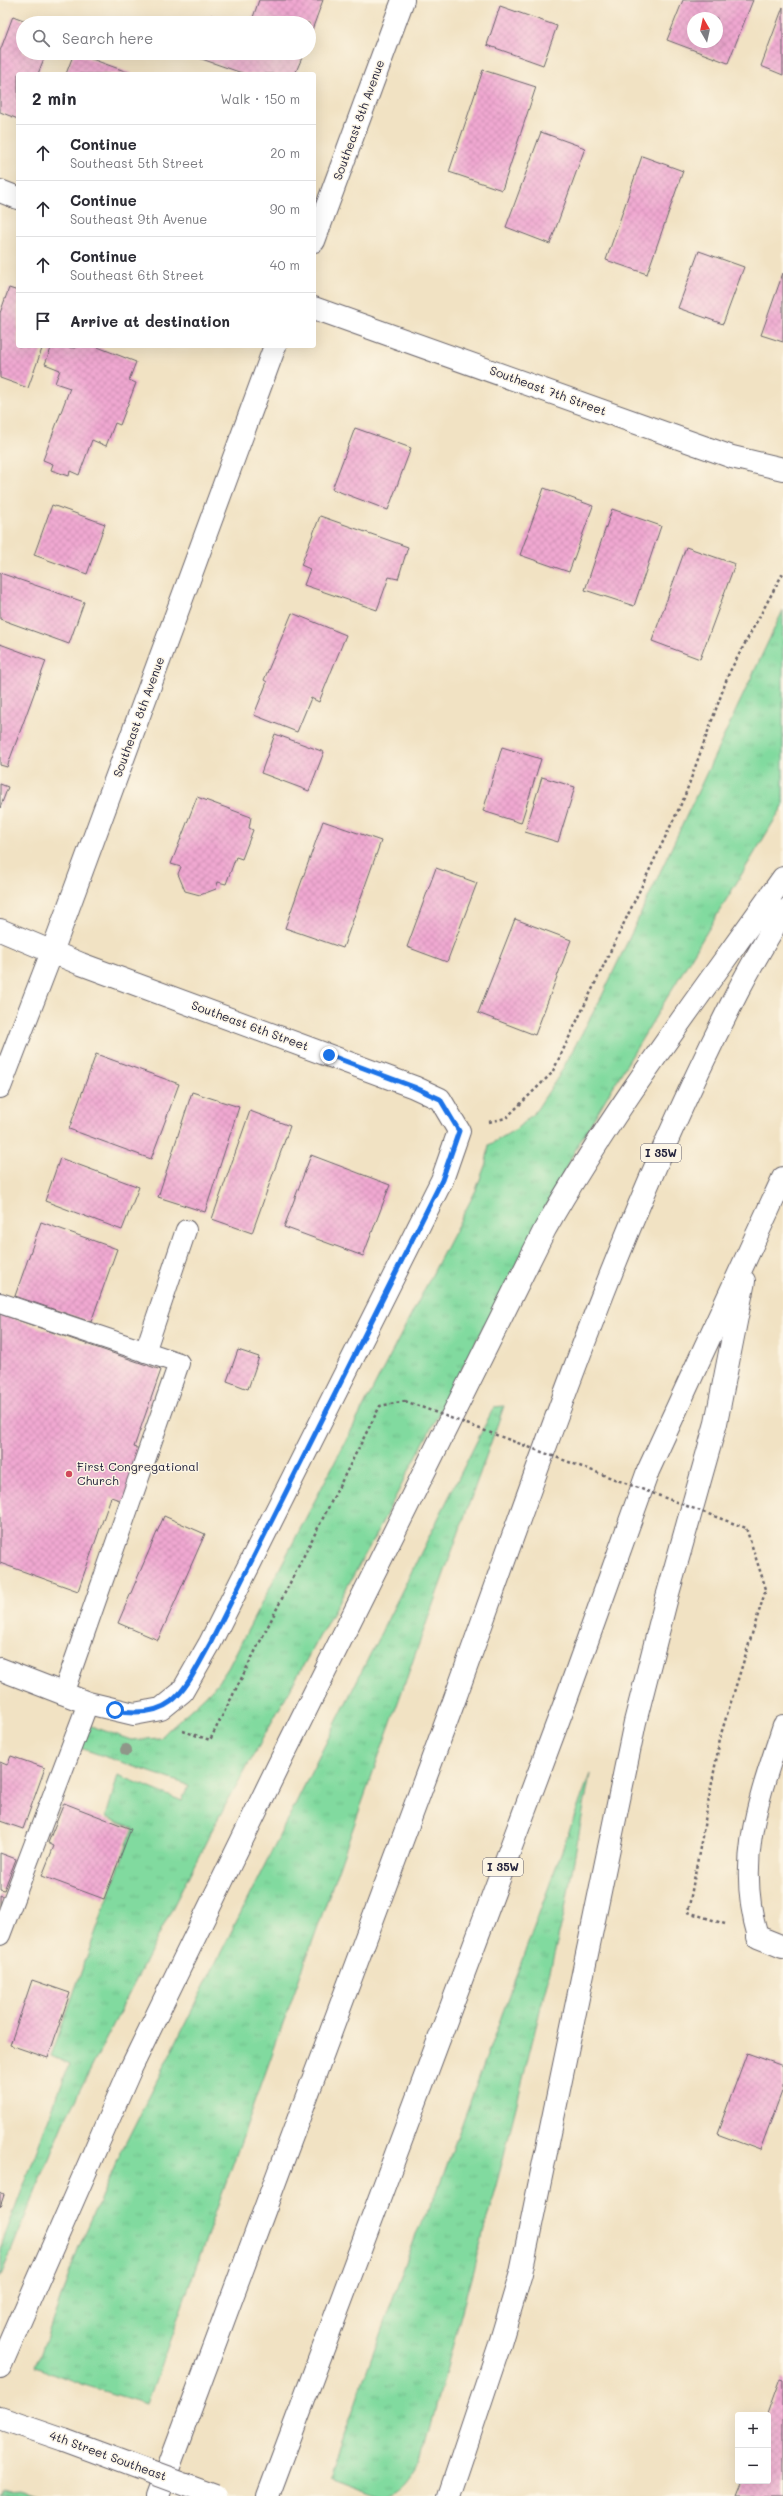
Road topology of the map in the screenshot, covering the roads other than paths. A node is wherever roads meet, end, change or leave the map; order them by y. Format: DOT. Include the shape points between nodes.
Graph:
graph roads {
  1 [pos="403,0"];
  2 [pos="0,191"];
  3 [pos="16,197"];
  4 [pos="316,236"];
  5 [pos="316,309"];
  6 [pos="274,348"];
  7 [pos="783,470"];
  8 [pos="783,878"];
  9 [pos="783,911"];
  10 [pos="0,930"];
  11 [pos="52,952"];
  12 [pos="0,1087"];
  13 [pos="783,1178"];
  14 [pos="186,1230"];
  15 [pos="752,1244"];
  16 [pos="0,1303"];
  17 [pos="145,1352"];
  18 [pos="0,1669"];
  19 [pos="63,1694"];
  20 [pos="88,1703"];
  21 [pos="783,1725"];
  22 [pos="0,1935"];
  23 [pos="758,1937"];
  24 [pos="783,1947"];
  25 [pos="0,2367"];
  26 [pos="0,2418"];
  27 [pos="158,2496"];
  28 [pos="215,2496"];
  29 [pos="268,2496"];
  30 [pos="449,2496"];
  1 -- 4 [label="main road, Southeast 8th Avenue"];
  2 -- 3 [label="main road"];
  5 -- 7 [label="main road, Southeast 7th Street" via="732,457"];
  6 -- 11 [label="main road, Southeast 8th Avenue"];
  8 -- 25 [label="main road" via="616,1114 579,1169 545,1229 280,1761 131,2068"];
  9 -- 27 [label="main road, I 35W" via="737,992 663,1150 610,1279 561,1405 416,1805"];
  10 -- 11 [label="main road, Southeast 6th Street"];
  11 -- 12 [label="main road, Southeast 8th Avenue"];
  11 -- 20 [label="main road, Southeast 6th Street" via="414,1087 440,1099 459,1131 442,1180 210,1644 182,1692 160,1709 134,1714"];
  13 -- 15 [label="main road, I 35W"];
  14 -- 17 [label="lane"];
  15 -- 29 [label="main road, I 35W" via="648,1471 566,1700"];
  15 -- 30 [label="main road" via="716,1423 635,1722 521,2273 497,2355"];
  16 -- 17 [label="lane"];
  17 -- 19 [label="lane" via="179,1363"];
  18 -- 19 [label="main road, Southeast 6th Street"];
  19 -- 20 [label="main road, Southeast 6th Street"];
  20 -- 22 [label="lane"];
  21 -- 23 [label="lane" via="760,1797 749,1848 750,1909"];
  23 -- 24 [label="main road"];
  26 -- 28 [label="main road, 4th Street Southeast, bridge"];
}
